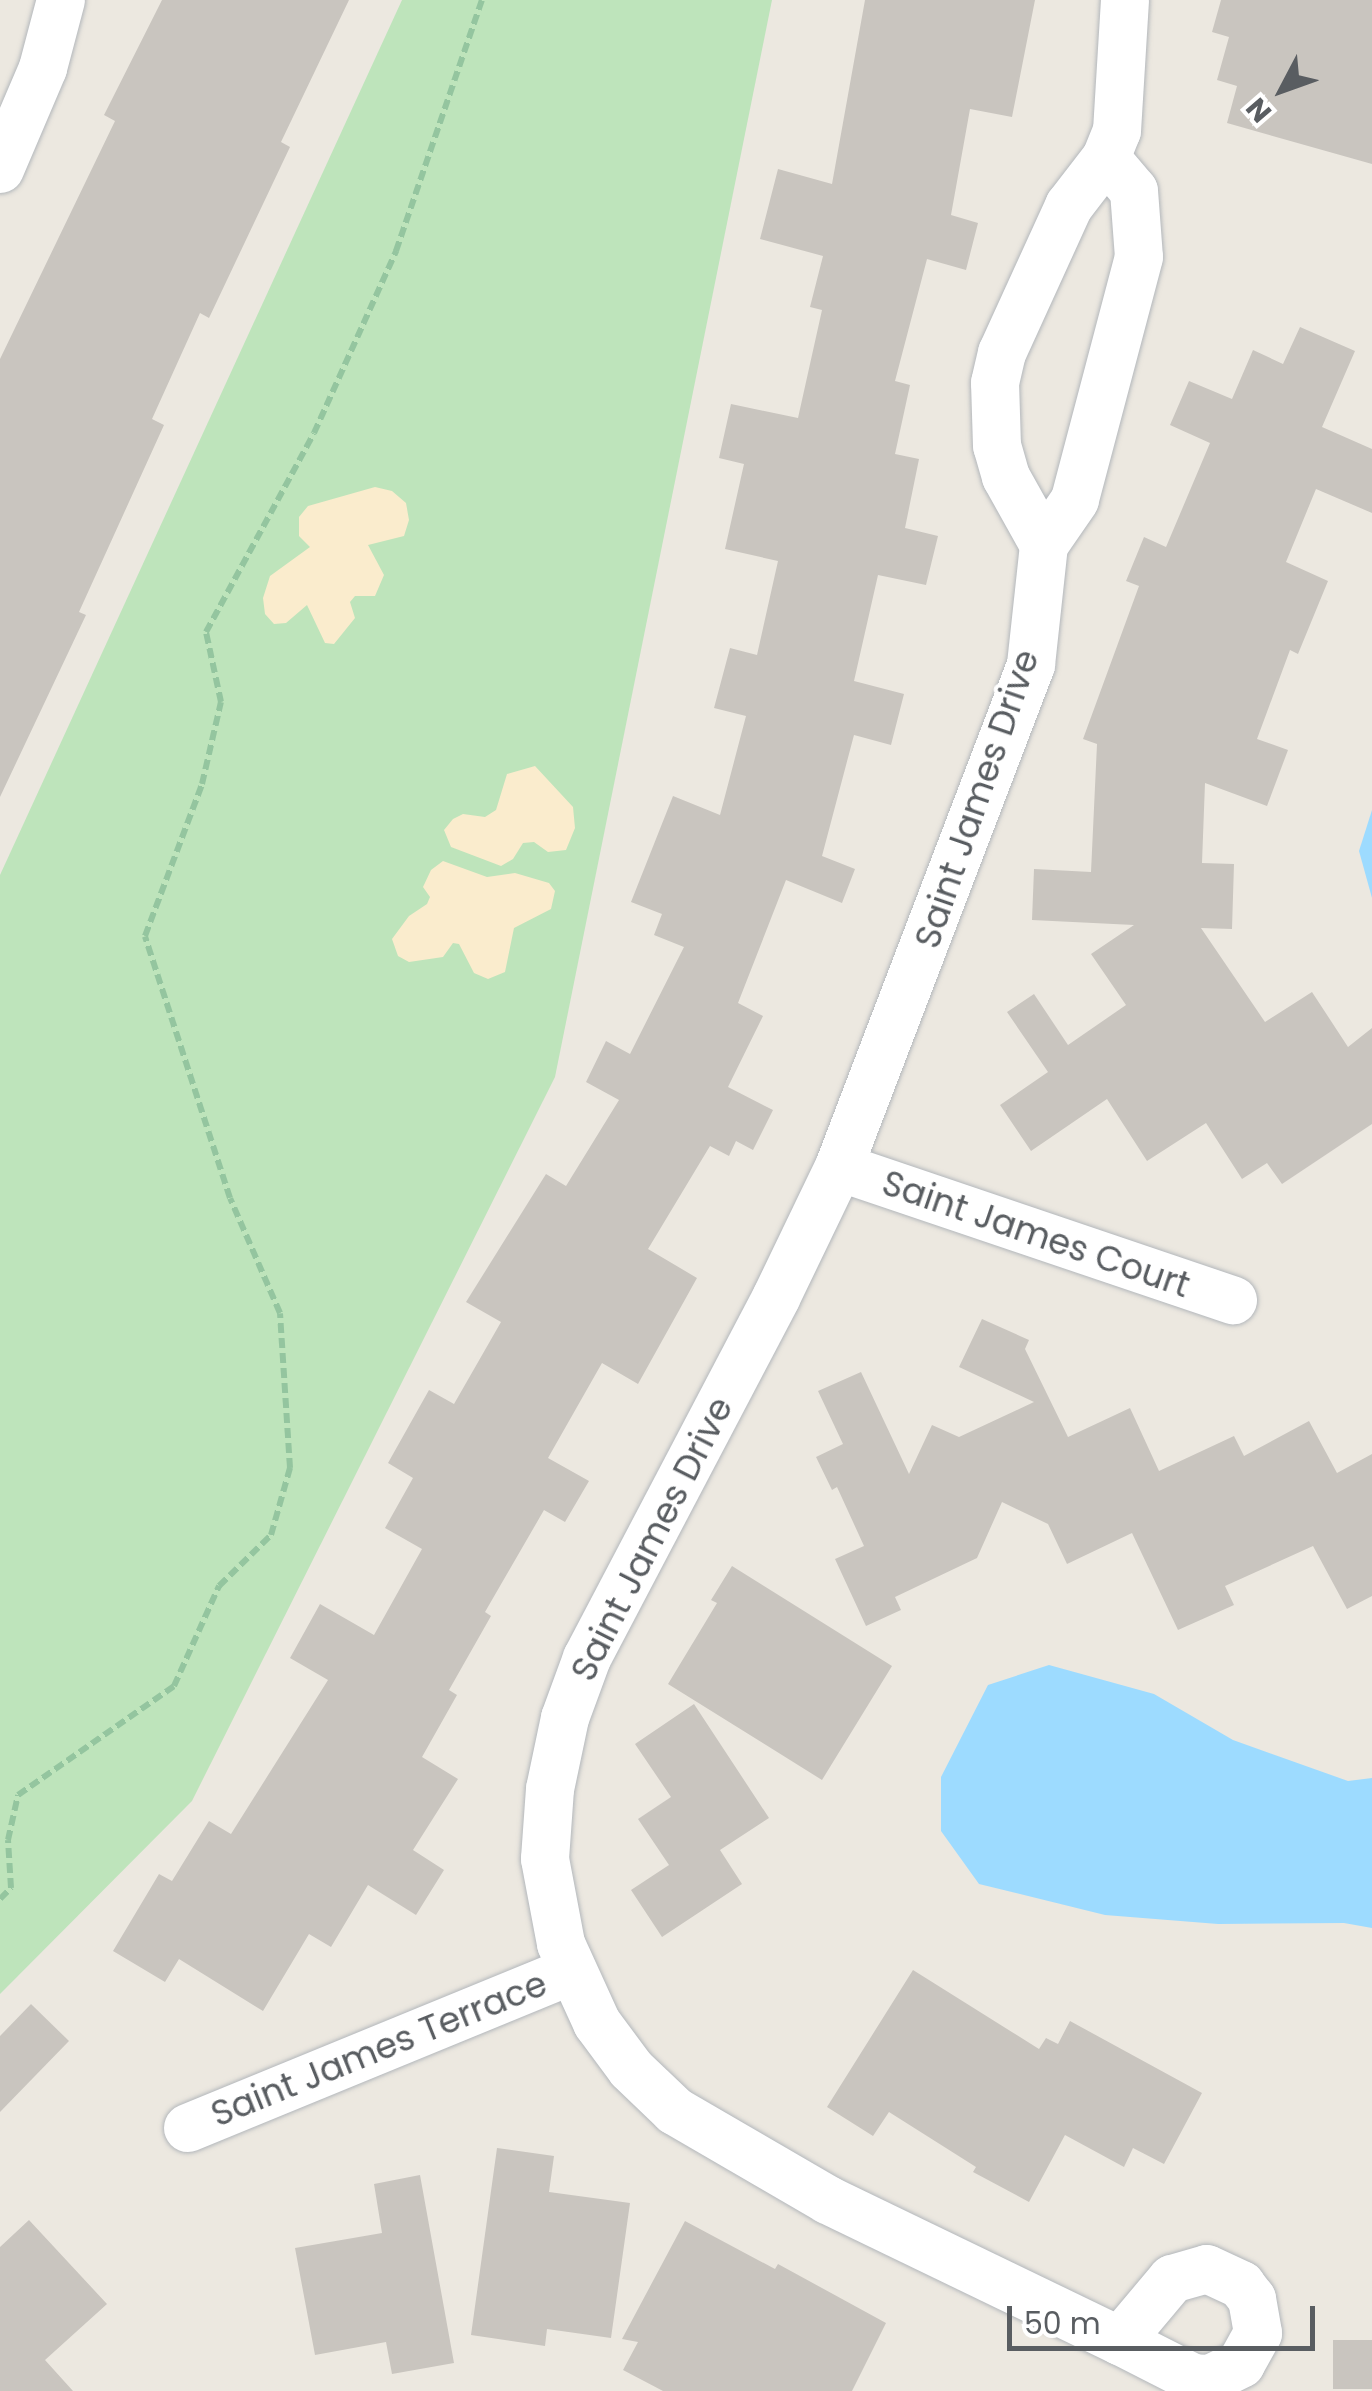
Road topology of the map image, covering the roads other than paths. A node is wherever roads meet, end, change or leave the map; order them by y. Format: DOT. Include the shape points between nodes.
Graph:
graph roads {
  1 [pos="61,0"];
  2 [pos="1125,0"];
  3 [pos="1106,158"];
  4 [pos="0,168"];
  5 [pos="1044,545"];
  6 [pos="838,1167"];
  7 [pos="1233,1300"];
  8 [pos="571,1971"];
  9 [pos="188,2128"];
  10 [pos="1120,2341"];
  1 -- 4 [label="street" via="43,68"];
  2 -- 3 [label="street" via="1117,131"];
  3 -- 5 [label="street, Saint James Drive" via="1134,191 1138,258 1075,500"];
  3 -- 5 [label="street" via="1069,206 1002,353 995,383 997,446 1006,477"];
  5 -- 6 [label="street, Saint James Drive" via="1032,665"];
  6 -- 7 [label="street, Saint James Court"];
  6 -- 8 [label="street, Saint James Drive" via="617,1596 566,1718 550,1789 545,1859"];
  8 -- 9 [label="street, Saint James Terrace"];
  8 -- 10 [label="street, Saint James Drive" via="631,2069 675,2111 828,2200"];
}
